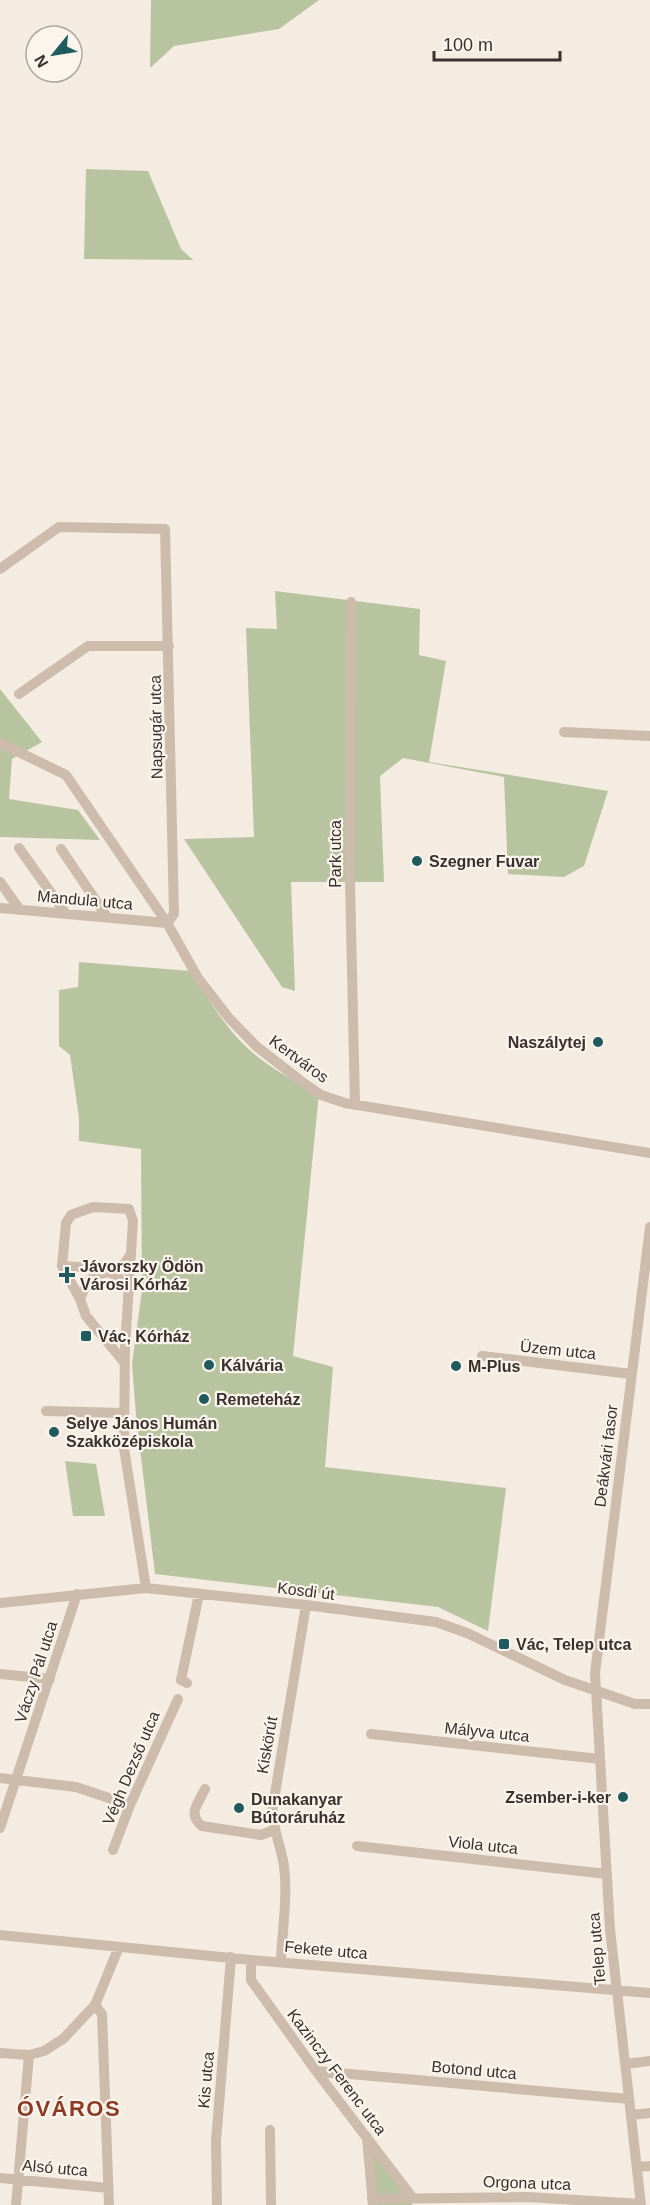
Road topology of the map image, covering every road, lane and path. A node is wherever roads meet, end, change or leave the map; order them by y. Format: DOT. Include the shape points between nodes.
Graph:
graph roads {
  1 [pos="0,569"];
  2 [pos="351,602"];
  3 [pos="169,646"];
  4 [pos="20,694"];
  5 [pos="564,732"];
  6 [pos="650,736"];
  7 [pos="0,743"];
  8 [pos="19,848"];
  9 [pos="61,849"];
  10 [pos="0,882"];
  11 [pos="0,908"];
  12 [pos="20,910"];
  13 [pos="66,914"];
  14 [pos="107,917"];
  15 [pos="167,922"];
  16 [pos="355,1105"];
  17 [pos="650,1153"];
  18 [pos="650,1227"];
  19 [pos="132,1254"];
  20 [pos="62,1266"];
  21 [pos="109,1272"];
  22 [pos="129,1291"];
  23 [pos="80,1299"];
  24 [pos="482,1356"];
  25 [pos="124,1362"];
  26 [pos="631,1374"];
  27 [pos="46,1411"];
  28 [pos="123,1413"];
  29 [pos="146,1588"];
  30 [pos="77,1594"];
  31 [pos="199,1594"];
  32 [pos="0,1603"];
  33 [pos="306,1605"];
  34 [pos="0,1674"];
  35 [pos="50,1679"];
  36 [pos="187,1683"];
  37 [pos="596,1689"];
  38 [pos="178,1699"];
  39 [pos="650,1704"];
  40 [pos="371,1734"];
  41 [pos="600,1759"];
  42 [pos="0,1778"];
  43 [pos="16,1779"];
  44 [pos="205,1789"];
  45 [pos="130,1805"];
  46 [pos="0,1827"];
  47 [pos="274,1830"];
  48 [pos="357,1846"];
  49 [pos="113,1850"];
  50 [pos="607,1874"];
  51 [pos="0,1935"];
  52 [pos="119,1947"];
  53 [pos="231,1958"];
  54 [pos="251,1960"];
  55 [pos="281,1961"];
  56 [pos="616,1991"];
  57 [pos="650,1993"];
  58 [pos="95,2005"];
  59 [pos="0,2053"];
  60 [pos="29,2055"];
  61 [pos="650,2061"];
  62 [pos="625,2064"];
  63 [pos="316,2071"];
  64 [pos="629,2099"];
  65 [pos="650,2113"];
  66 [pos="631,2115"];
  67 [pos="270,2130"];
  68 [pos="367,2136"];
  69 [pos="650,2166"];
  70 [pos="637,2167"];
  71 [pos="0,2178"];
  72 [pos="19,2180"];
  73 [pos="108,2188"];
  74 [pos="412,2201"];
  75 [pos="373,2202"];
  76 [pos="16,2205"];
  77 [pos="109,2205"];
  78 [pos="217,2205"];
  79 [pos="271,2205"];
  80 [pos="641,2205"];
  1 -- 3 [label="street, Napsugár utca" via="59,527 165,530"];
  2 -- 16 [label="street, Park utca" via="350,882"];
  3 -- 4 [label="street" via="88,646"];
  3 -- 15 [label="street, Napsugár utca" via="174,914"];
  5 -- 6 [label="street"];
  7 -- 15 [label="street, Kertváros" via="66,775"];
  8 -- 13 [label="street"];
  9 -- 14 [label="street"];
  10 -- 12 [label="street"];
  11 -- 12 [label="street, Mandula utca"];
  12 -- 13 [label="street, Mandula utca"];
  13 -- 14 [label="street, Mandula utca"];
  14 -- 15 [label="street, Mandula utca"];
  15 -- 16 [label="street, Kertváros" via="207,991 256,1046 321,1095"];
  16 -- 17 [label="street, Kertváros"];
  18 -- 26 [label="street, Deákvári fasor"];
  19 -- 20 [label="street" via="133,1221 129,1209 93,1207 71,1215 66,1223"];
  19 -- 21 [label="street"];
  19 -- 22 [label="street"];
  20 -- 21 [label="street"];
  20 -- 23 [label="street"];
  21 -- 22 [label="street"];
  21 -- 23 [label="street" via="88,1279"];
  22 -- 25 [label="street"];
  23 -- 25 [label="street" via="86,1316"];
  24 -- 26 [label="street, Üzem utca"];
  25 -- 28 [label="street"];
  26 -- 37 [label="street, Deákvári fasor"];
  27 -- 28 [label="street"];
  28 -- 29 [label="street" via="125,1464"];
  29 -- 30 [label="street, Kosdi út"];
  29 -- 31 [label="street, Kosdi út"];
  30 -- 32 [label="street, Kosdi út"];
  30 -- 35 [label="street, Váczy Pál utca"];
  31 -- 33 [label="street, Kosdi út"];
  31 -- 36 [label="street" via="181,1680"];
  33 -- 37 [label="street, Kosdi út" via="436,1622 565,1680"];
  33 -- 47 [label="street, Kiskörút" via="276,1784"];
  34 -- 35 [label="street"];
  35 -- 43 [label="street, Váczy Pál utca"];
  37 -- 39 [label="street, Kosdi út" via="635,1704"];
  37 -- 41 [label="street, Telep utca"];
  38 -- 45 [label="street, Végh Dezső utca"];
  40 -- 41 [label="street, Mályva utca"];
  41 -- 50 [label="street, Telep utca"];
  42 -- 43 [label="street"];
  43 -- 45 [label="street" via="76,1787"];
  43 -- 46 [label="street, Váczy Pál utca"];
  44 -- 47 [label="street" via="194,1813 195,1821 202,1826 261,1835"];
  45 -- 49 [label="street, Végh Dezső utca"];
  47 -- 55 [label="street, Kiskörút" via="285,1881"];
  48 -- 50 [label="street, Viola utca"];
  50 -- 56 [label="street, Telep utca"];
  51 -- 52 [label="street, Fekete utca"];
  52 -- 53 [label="street, Fekete utca"];
  52 -- 58 [label="street"];
  53 -- 54 [label="street, Fekete utca"];
  53 -- 78 [label="street, Kis utca" via="216,2141"];
  54 -- 55 [label="street, Fekete utca"];
  54 -- 63 [label="street, Kazinczy Ferenc utca" via="251,1980"];
  55 -- 56 [label="street, Fekete utca"];
  56 -- 57 [label="street, Fekete utca"];
  56 -- 62 [label="street, Telep utca"];
  58 -- 60 [label="street" via="63,2039"];
  58 -- 73 [label="street" via="102,2013"];
  59 -- 60 [label="street"];
  60 -- 72 [label="street"];
  61 -- 62 [label="street"];
  62 -- 64 [label="street, Telep utca"];
  63 -- 64 [label="street, Botond utca"];
  63 -- 68 [label="street, Kazinczy Ferenc utca"];
  64 -- 66 [label="street, Telep utca"];
  65 -- 66 [label="street"];
  66 -- 70 [label="street, Telep utca"];
  67 -- 79 [label="street"];
  68 -- 74 [label="street, Kazinczy Ferenc utca"];
  68 -- 75 [label="street"];
  69 -- 70 [label="street"];
  70 -- 80 [label="street, Telep utca"];
  71 -- 72 [label="street, Alsó utca"];
  72 -- 73 [label="street, Alsó utca"];
  72 -- 76 [label="street"];
  73 -- 77 [label="street"];
  74 -- 75 [label="street, Orgona utca"];
  74 -- 80 [label="street, Orgona utca" via="528,2197"];
}
